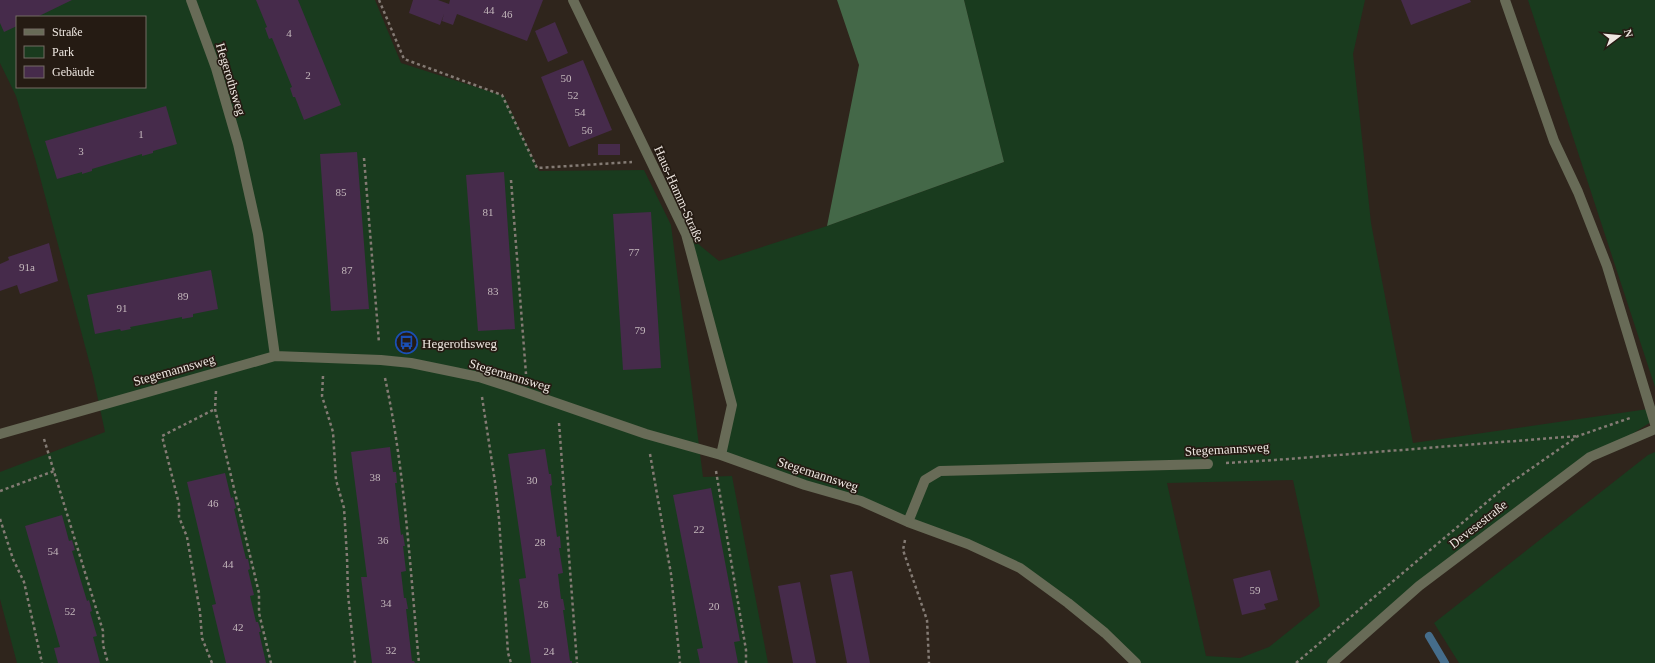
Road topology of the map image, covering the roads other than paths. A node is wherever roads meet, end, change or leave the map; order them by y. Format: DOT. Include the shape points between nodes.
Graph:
graph roads {
  1 [pos="191,0"];
  2 [pos="573,0"];
  3 [pos="1505,0"];
  4 [pos="275,356"];
  5 [pos="1655,424"];
  6 [pos="1655,429"];
  7 [pos="0,434"];
  8 [pos="717,454"];
  9 [pos="1208,464"];
  10 [pos="908,522"];
  11 [pos="1136,663"];
  12 [pos="1332,663"];
  1 -- 4 [label="street, Hegerothsweg" via="216,68 238,144 258,234"];
  2 -- 8 [label="street, Haus-Hamm-Straße" via="686,234 732,405"];
  3 -- 5 [label="street" via="1554,141 1578,192 1607,266"];
  4 -- 7 [label="street, Stegemannsweg"];
  4 -- 8 [label="street, Stegemannsweg" via="411,363 479,377 646,434"];
  6 -- 12 [label="street, Devesestraße" via="1590,456 1419,586"];
  8 -- 10 [label="street, Stegemannsweg" via="805,485 861,501"];
  9 -- 10 [label="street, Stegemannsweg" via="940,470 925,480"];
  10 -- 11 [label="street, Stegemannsweg" via="968,544 1020,568 1105,633"];
}
